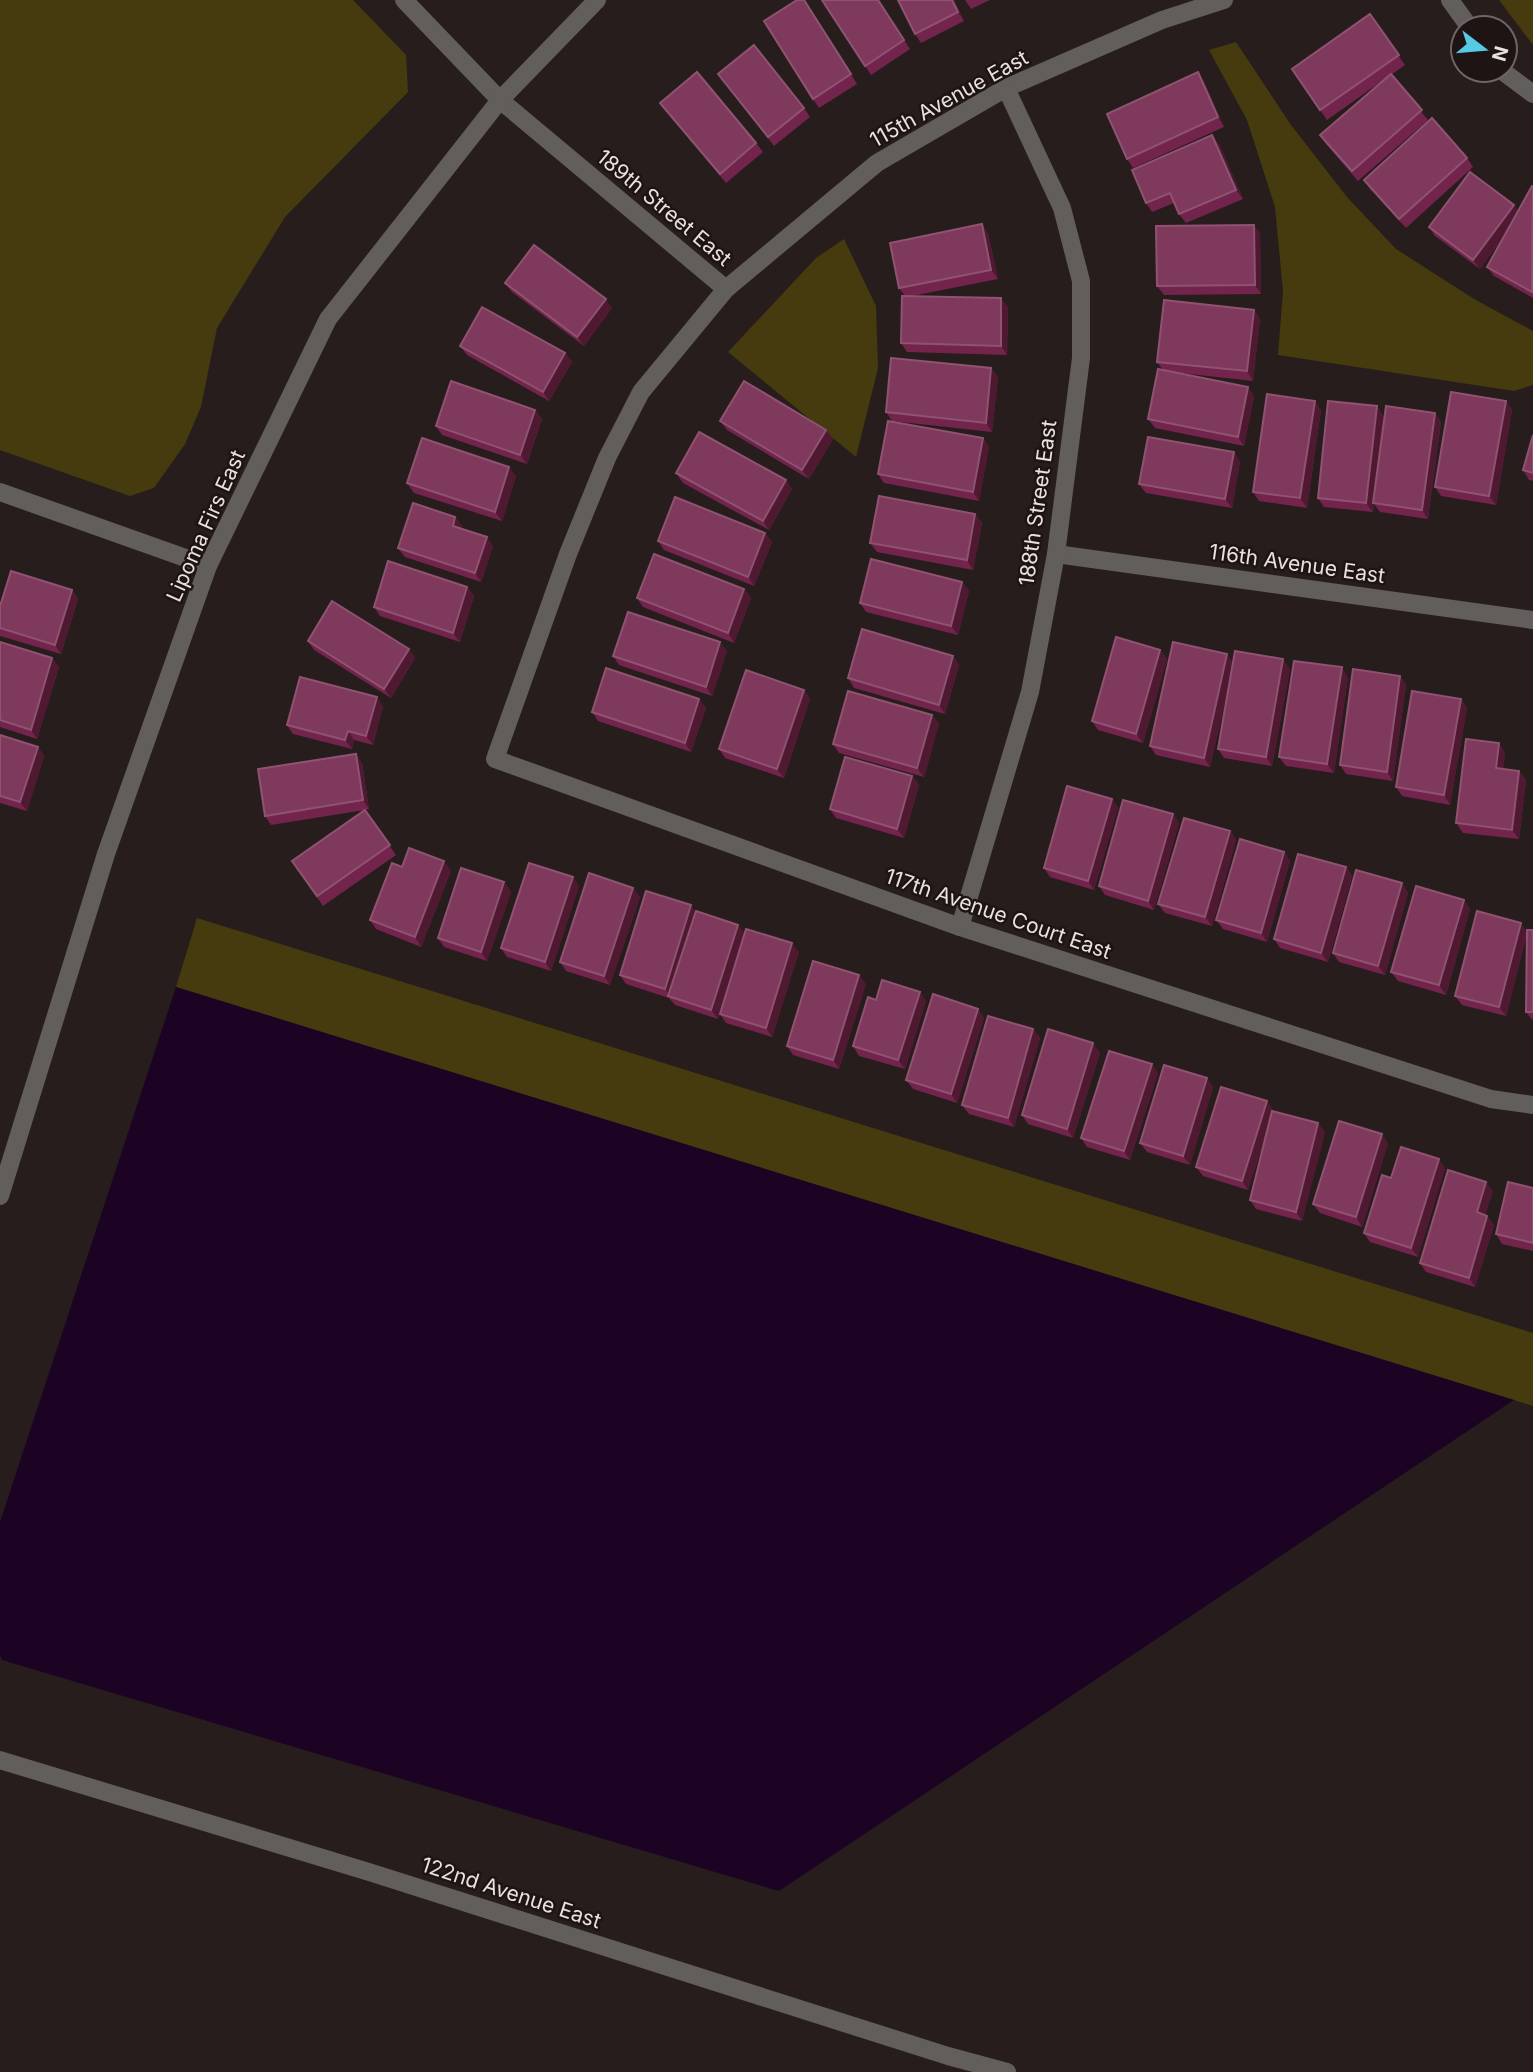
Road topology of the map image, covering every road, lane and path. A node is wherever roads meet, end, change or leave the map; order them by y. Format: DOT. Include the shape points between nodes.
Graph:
graph roads {
  1 [pos="404,0"];
  2 [pos="597,0"];
  3 [pos="1224,0"];
  4 [pos="1006,88"];
  5 [pos="500,100"];
  6 [pos="726,289"];
  7 [pos="0,492"];
  8 [pos="1056,554"];
  9 [pos="208,566"];
  10 [pos="1533,620"];
  11 [pos="495,759"];
  12 [pos="960,927"];
  13 [pos="1533,1105"];
  14 [pos="0,1196"];
  15 [pos="0,1760"];
  16 [pos="1007,2072"];
  1 -- 5 [label="street, 189th Street East"];
  2 -- 5 [label="street, Lipoma Firs East"];
  3 -- 4 [label="street, 115th Avenue East" via="1162,20"];
  4 -- 6 [label="street, 115th Avenue East" via="877,163"];
  4 -- 8 [label="street, 188th Street East" via="1062,208 1081,281 1081,358"];
  5 -- 6 [label="street, 189th Street East"];
  5 -- 9 [label="street, Lipoma Firs East" via="328,319"];
  6 -- 11 [label="street, 189th Street East" via="640,392 607,458"];
  7 -- 9 [label="street"];
  8 -- 10 [label="street, 116th Avenue East"];
  8 -- 12 [label="street, 188th Street East" via="1030,692"];
  9 -- 14 [label="street, Lipoma Firs East" via="106,854"];
  11 -- 12 [label="street, 117th Avenue Court East"];
  12 -- 13 [label="street, 117th Avenue Court East" via="1492,1099"];
  15 -- 16 [label="street, 122nd Avenue East"];
}
